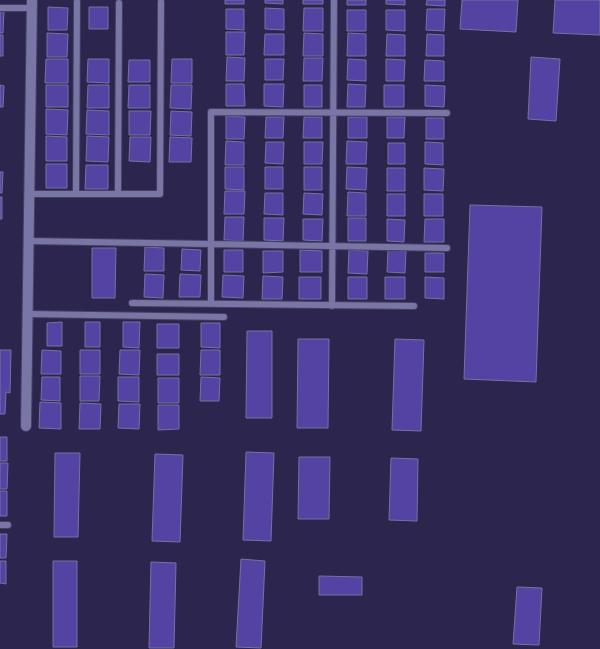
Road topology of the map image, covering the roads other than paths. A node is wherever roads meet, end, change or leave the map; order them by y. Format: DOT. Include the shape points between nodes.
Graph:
graph roads {
  1 [pos="334,0"];
  2 [pos="77,2"];
  3 [pos="161,2"];
  4 [pos="119,3"];
  5 [pos="32,4"];
  6 [pos="0,8"];
  7 [pos="333,112"];
  8 [pos="447,113"];
  9 [pos="30,194"];
  10 [pos="76,194"];
  11 [pos="118,194"];
  12 [pos="29,241"];
  13 [pos="211,245"];
  14 [pos="333,246"];
  15 [pos="447,248"];
  16 [pos="132,303"];
  17 [pos="211,304"];
  18 [pos="332,306"];
  19 [pos="414,306"];
  20 [pos="28,314"];
  21 [pos="224,317"];
  22 [pos="26,426"];
  23 [pos="0,525"];
  24 [pos="8,525"];
  1 -- 7 [label="lane"];
  2 -- 10 [label="lane"];
  3 -- 11 [label="lane" via="160,194"];
  4 -- 11 [label="lane"];
  5 -- 6 [label="lane"];
  5 -- 9 [label="street"];
  7 -- 8 [label="lane"];
  7 -- 13 [label="lane" via="211,112"];
  7 -- 14 [label="lane"];
  9 -- 10 [label="lane"];
  9 -- 12 [label="street"];
  10 -- 11 [label="lane"];
  12 -- 13 [label="lane"];
  12 -- 20 [label="street"];
  13 -- 14 [label="lane"];
  13 -- 17 [label="lane"];
  14 -- 15 [label="lane"];
  14 -- 18 [label="lane"];
  16 -- 17 [label="lane"];
  17 -- 18 [label="lane"];
  18 -- 19 [label="lane"];
  20 -- 21 [label="lane"];
  20 -- 22 [label="street"];
  23 -- 24 [label="lane"];
}
